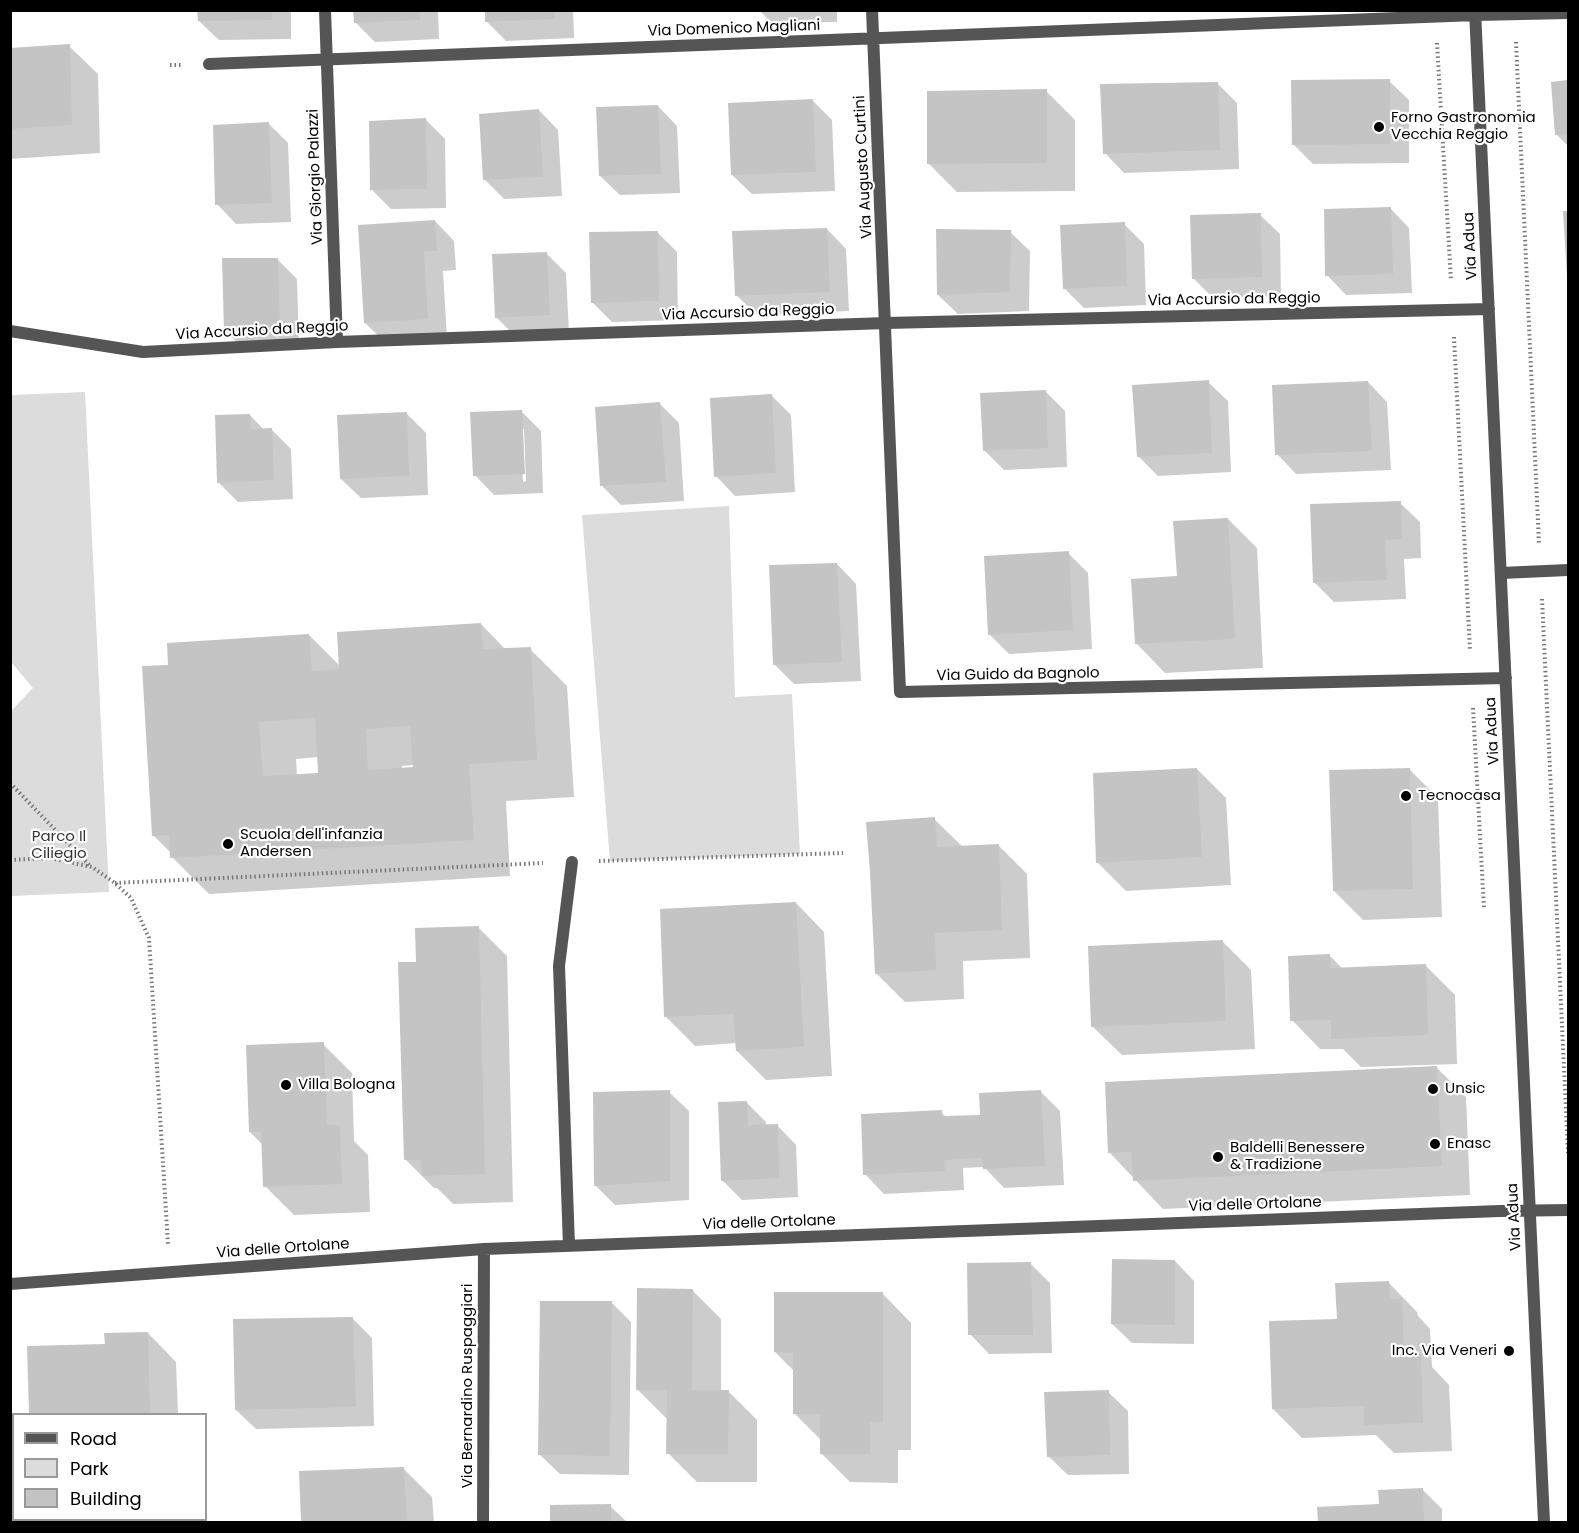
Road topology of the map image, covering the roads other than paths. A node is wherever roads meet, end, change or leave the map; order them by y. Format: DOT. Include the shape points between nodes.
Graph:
graph roads {
  1 [pos="325,10"];
  2 [pos="872,10"];
  3 [pos="1476,13"];
  4 [pos="1569,13"];
  5 [pos="873,38"];
  6 [pos="327,60"];
  7 [pos="209,64"];
  8 [pos="1489,309"];
  9 [pos="886,323"];
  10 [pos="10,331"];
  11 [pos="337,342"];
  12 [pos="1569,570"];
  13 [pos="1501,573"];
  14 [pos="1506,678"];
  15 [pos="572,862"];
  16 [pos="1530,1210"];
  17 [pos="1569,1210"];
  18 [pos="569,1246"];
  19 [pos="484,1249"];
  20 [pos="10,1284"];
  21 [pos="483,1522"];
  22 [pos="1544,1522"];
  1 -- 6 [label="street, Via Giorgio Palazzi"];
  2 -- 5 [label="street, Via Augusto Curtini"];
  3 -- 4 [label="street, Via Domenico Magliani"];
  3 -- 5 [label="street, Via Domenico Magliani"];
  3 -- 8 [label="street, Via Adua"];
  5 -- 6 [label="street, Via Domenico Magliani"];
  5 -- 9 [label="street, Via Augusto Curtini"];
  6 -- 7 [label="street, Via Domenico Magliani"];
  6 -- 11 [label="street, Via Giorgio Palazzi"];
  8 -- 9 [label="street, Via Accursio da Reggio"];
  8 -- 13 [label="street, Via Adua"];
  9 -- 11 [label="street, Via Accursio da Reggio"];
  9 -- 14 [label="street, Via Guido da Bagnolo" via="900,692"];
  10 -- 11 [label="street, Via Accursio da Reggio" via="143,352"];
  12 -- 13 [label="street"];
  13 -- 14 [label="street, Via Adua"];
  14 -- 16 [label="street, Via Adua"];
  15 -- 18 [label="street" via="559,966"];
  16 -- 17 [label="street, Via delle Ortolane"];
  16 -- 18 [label="street, Via delle Ortolane"];
  16 -- 22 [label="street, Via Adua"];
  18 -- 19 [label="street, Via delle Ortolane"];
  19 -- 20 [label="street, Via delle Ortolane"];
  19 -- 21 [label="street, Via Bernardino Ruspaggiari"];
}
